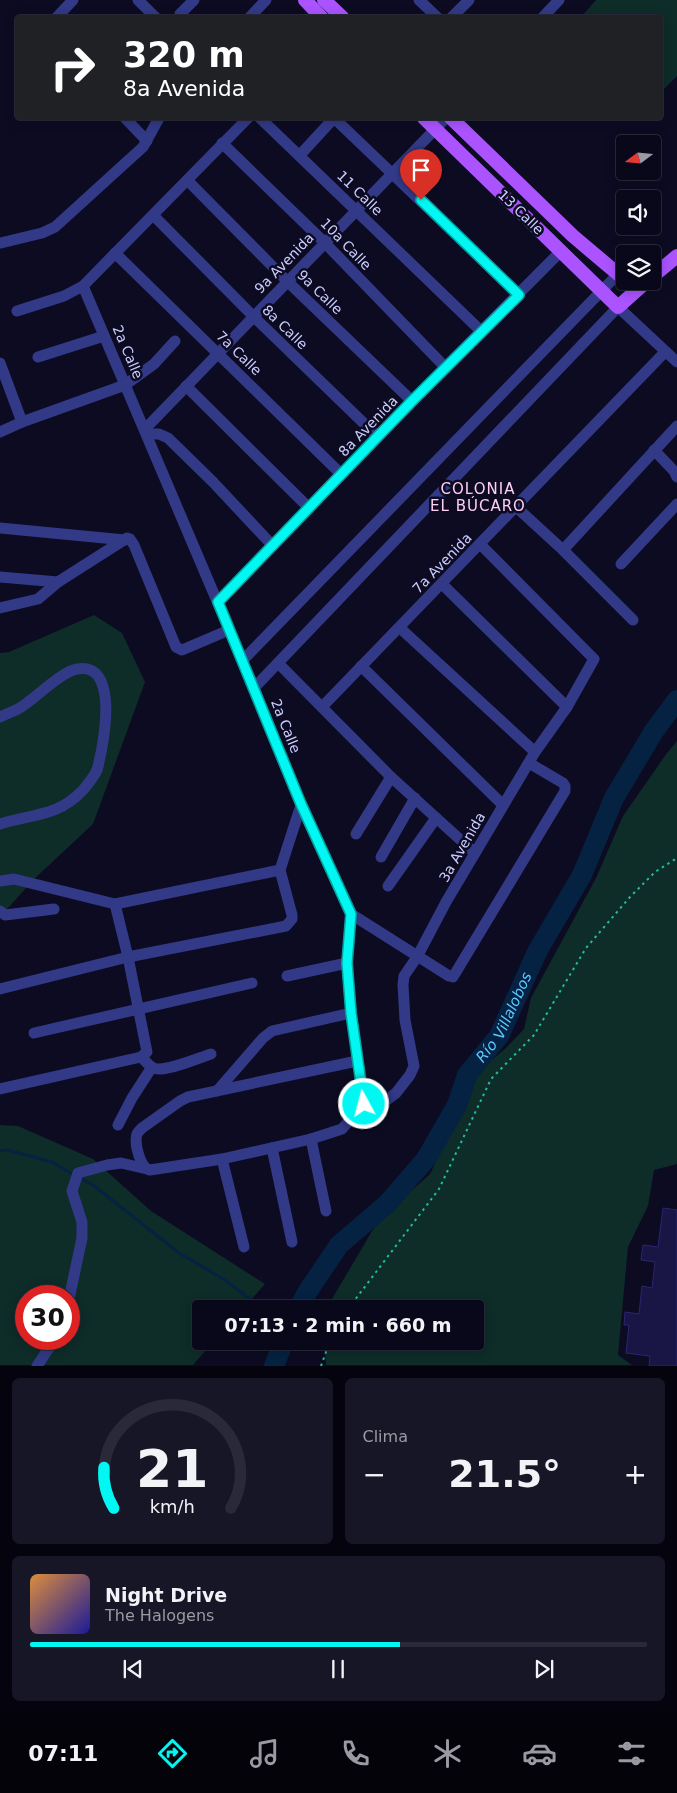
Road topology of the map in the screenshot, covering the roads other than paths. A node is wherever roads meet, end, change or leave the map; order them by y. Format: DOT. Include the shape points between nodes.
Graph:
graph roads {
  1 [pos="74,0"];
  2 [pos="138,0"];
  3 [pos="194,0"];
  4 [pos="266,0"];
  5 [pos="305,0"];
  6 [pos="324,0"];
  7 [pos="419,0"];
  8 [pos="469,0"];
  9 [pos="559,0"];
  10 [pos="180,14"];
  11 [pos="59,15"];
  12 [pos="153,15"];
  13 [pos="252,15"];
  14 [pos="319,15"];
  15 [pos="340,15"];
  16 [pos="435,15"];
  17 [pos="455,15"];
  18 [pos="545,15"];
  19 [pos="127,120"];
  20 [pos="158,120"];
  21 [pos="246,120"];
  22 [pos="262,120"];
  23 [pos="332,120"];
  24 [pos="336,120"];
  25 [pos="426,120"];
  26 [pos="444,120"];
  27 [pos="453,120"];
  28 [pos="436,129"];
  29 [pos="147,142"];
  30 [pos="222,143"];
  31 [pos="300,155"];
  32 [pos="393,173"];
  33 [pos="188,180"];
  34 [pos="356,211"];
  35 [pos="153,215"];
  36 [pos="324,242"];
  37 [pos="1,243"];
  38 [pos="561,251"];
  39 [pos="115,253"];
  40 [pos="677,256"];
  41 [pos="661,269"];
  42 [pos="616,273"];
  43 [pos="287,281"];
  44 [pos="616,285"];
  45 [pos="83,286"];
  46 [pos="623,290"];
  47 [pos="601,291"];
  48 [pos="519,295"];
  49 [pos="618,307"];
  50 [pos="17,311"];
  51 [pos="253,316"];
  52 [pos="482,332"];
  53 [pos="104,336"];
  54 [pos="175,341"];
  55 [pos="665,352"];
  56 [pos="217,353"];
  57 [pos="38,357"];
  58 [pos="677,362"];
  59 [pos="0,363"];
  60 [pos="446,368"];
  61 [pos="125,385"];
  62 [pos="186,386"];
  63 [pos="412,401"];
  64 [pos="22,422"];
  65 [pos="677,426"];
  66 [pos="0,432"];
  67 [pos="146,432"];
  68 [pos="378,437"];
  69 [pos="654,450"];
  70 [pos="341,474"];
  71 [pos="677,477"];
  72 [pos="677,504"];
  73 [pos="515,506"];
  74 [pos="309,508"];
  75 [pos="0,528"];
  76 [pos="125,540"];
  77 [pos="480,544"];
  78 [pos="272,545"];
  79 [pos="564,550"];
  80 [pos="621,564"];
  81 [pos="0,577"];
  82 [pos="58,582"];
  83 [pos="442,584"];
  84 [pos="218,602"];
  85 [pos="0,608"];
  86 [pos="633,620"];
  87 [pos="400,628"];
  88 [pos="229,630"];
  89 [pos="242,660"];
  90 [pos="278,663"];
  91 [pos="361,666"];
  92 [pos="254,688"];
  93 [pos="322,707"];
  94 [pos="567,707"];
  95 [pos="0,717"];
  96 [pos="535,752"];
  97 [pos="529,764"];
  98 [pos="392,777"];
  99 [pos="415,798"];
  100 [pos="301,804"];
  101 [pos="503,805"];
  102 [pos="436,818"];
  103 [pos="0,824"];
  104 [pos="356,834"];
  105 [pos="475,853"];
  106 [pos="381,857"];
  107 [pos="280,870"];
  108 [pos="0,881"];
  109 [pos="388,886"];
  110 [pos="115,904"];
  111 [pos="54,909"];
  112 [pos="0,912"];
  113 [pos="351,914"];
  114 [pos="128,957"];
  115 [pos="417,957"];
  116 [pos="347,963"];
  117 [pos="286,976"];
  118 [pos="252,983"];
  119 [pos="0,989"];
  120 [pos="139,1008"];
  121 [pos="351,1013"];
  122 [pos="34,1033"];
  123 [pos="211,1054"];
  124 [pos="141,1057"];
  125 [pos="357,1061"];
  126 [pos="152,1067"];
  127 [pos="0,1089"];
  128 [pos="217,1092"];
  129 [pos="364,1104"];
  130 [pos="118,1125"];
  131 [pos="311,1139"];
  132 [pos="272,1148"];
  133 [pos="222,1159"];
  134 [pos="148,1170"];
  135 [pos="326,1211"];
  136 [pos="292,1242"];
  137 [pos="244,1247"];
  138 [pos="72,1285"];
  139 [pos="48,1350"];
  140 [pos="37,1366"];
  1 -- 11 [label="street"];
  2 -- 12 [label="street"];
  3 -- 10 [label="street"];
  4 -- 13 [label="street"];
  5 -- 14 [label="main road"];
  6 -- 15 [label="main road"];
  7 -- 16 [label="street"];
  8 -- 17 [label="street"];
  9 -- 18 [label="street"];
  19 -- 29 [label="street"];
  20 -- 29 [label="street"];
  21 -- 30 [label="street"];
  22 -- 31 [label="street, 11 Calle"];
  23 -- 31 [label="street"];
  24 -- 32 [label="street"];
  25 -- 28 [label="main road, 13 Calle"];
  26 -- 28 [label="street, 9a Avenida"];
  27 -- 42 [label="main road, 13 Calle" via="573,236"];
  28 -- 32 [label="street, 9a Avenida"];
  28 -- 38 [label="main road, 13 Calle"];
  29 -- 37 [label="street" via="55,227"];
  30 -- 33 [label="street"];
  30 -- 36 [label="street, 10a Calle"];
  31 -- 34 [label="street, 11 Calle"];
  32 -- 34 [label="street, 9a Avenida"];
  32 -- 48 [label="street"];
  33 -- 35 [label="street"];
  33 -- 43 [label="street, 9a Calle"];
  34 -- 36 [label="street, 9a Avenida"];
  34 -- 52 [label="street, 11 Calle"];
  35 -- 39 [label="street"];
  35 -- 51 [label="street, 8a Calle"];
  36 -- 43 [label="street, 9a Avenida"];
  36 -- 60 [label="street, 10a Calle"];
  38 -- 47 [label="main road, 13 Calle"];
  38 -- 48 [label="street, 8a Avenida"];
  39 -- 45 [label="street"];
  39 -- 56 [label="street, 7a Calle"];
  40 -- 41 [label="main road"];
  43 -- 51 [label="street, 9a Avenida"];
  43 -- 63 [label="street, 9a Calle"];
  44 -- 47 [label="street"];
  45 -- 50 [label="street" via="64,296"];
  45 -- 53 [label="street, 2a Calle"];
  46 -- 49 [label="main road"];
  47 -- 49 [label="main road, 13 Calle"];
  47 -- 89 [label="street"];
  48 -- 52 [label="street, 8a Avenida"];
  49 -- 55 [label="street"];
  49 -- 90 [label="street"];
  51 -- 56 [label="street, 9a Avenida"];
  51 -- 68 [label="street, 8a Calle"];
  52 -- 60 [label="street, 8a Avenida"];
  53 -- 57 [label="street"];
  53 -- 61 [label="street, 2a Calle"];
  54 -- 61 [label="street" via="154,364"];
  55 -- 58 [label="street"];
  55 -- 73 [label="street, 7a Avenida"];
  56 -- 62 [label="street, 9a Avenida"];
  56 -- 70 [label="street, 7a Calle"];
  59 -- 64 [label="street"];
  60 -- 63 [label="street, 8a Avenida"];
  61 -- 64 [label="street"];
  61 -- 67 [label="street, 2a Calle"];
  62 -- 67 [label="street, 9a Avenida"];
  62 -- 74 [label="street"];
  63 -- 68 [label="street, 8a Avenida"];
  64 -- 66 [label="street"];
  65 -- 69 [label="street"];
  67 -- 78 [label="street" via="168,438"];
  67 -- 84 [label="street, 2a Calle"];
  68 -- 70 [label="street, 8a Avenida"];
  69 -- 71 [label="street"];
  69 -- 79 [label="street"];
  70 -- 74 [label="street, 8a Avenida"];
  72 -- 80 [label="street"];
  73 -- 77 [label="street, 7a Avenida"];
  73 -- 79 [label="street"];
  74 -- 78 [label="street, 8a Avenida"];
  75 -- 76 [label="street"];
  76 -- 82 [label="street"];
  76 -- 88 [label="street" via="130,539 134,545 178,649"];
  77 -- 83 [label="street, 7a Avenida"];
  77 -- 94 [label="street, 3a Avenida" via="593,658 594,662"];
  78 -- 84 [label="street, 8a Avenida"];
  79 -- 86 [label="street"];
  81 -- 82 [label="street"];
  82 -- 85 [label="street" via="38,598"];
  83 -- 87 [label="street, 7a Avenida"];
  83 -- 94 [label="street"];
  84 -- 88 [label="street, 2a Calle"];
  87 -- 91 [label="street, 7a Avenida"];
  87 -- 96 [label="street"];
  88 -- 89 [label="street, 2a Calle"];
  89 -- 92 [label="street, 2a Calle"];
  90 -- 92 [label="street"];
  90 -- 93 [label="street"];
  91 -- 93 [label="street, 7a Avenida"];
  91 -- 101 [label="street"];
  92 -- 100 [label="street, 2a Calle"];
  93 -- 98 [label="street"];
  94 -- 96 [label="street, 3a Avenida"];
  95 -- 103 [label="street" via="17,710 76,669 94,672 105,690 104,736 97,770 82,791 52,812"];
  96 -- 97 [label="street, 3a Avenida"];
  97 -- 101 [label="street, 3a Avenida"];
  97 -- 115 [label="street" via="563,783 565,791 453,977"];
  98 -- 99 [label="street"];
  98 -- 104 [label="street"];
  99 -- 102 [label="street"];
  99 -- 106 [label="street"];
  100 -- 107 [label="street"];
  100 -- 113 [label="street, 2a Calle"];
  101 -- 105 [label="street, 3a Avenida"];
  102 -- 105 [label="street"];
  102 -- 109 [label="street"];
  105 -- 115 [label="street, 3a Avenida"];
  107 -- 110 [label="street"];
  107 -- 114 [label="street" via="292,915 286,926"];
  108 -- 110 [label="street" via="14,880"];
  110 -- 114 [label="street"];
  111 -- 112 [label="street" via="5,915"];
  113 -- 115 [label="street"];
  113 -- 116 [label="street, 2a Calle"];
  114 -- 119 [label="street"];
  114 -- 120 [label="street"];
  115 -- 129 [label="street, 3a Avenida" via="404,976 403,985 405,1020 414,1066 396,1093 388,1099"];
  116 -- 117 [label="street"];
  116 -- 121 [label="street, 2a Calle"];
  118 -- 120 [label="street"];
  120 -- 122 [label="street"];
  120 -- 124 [label="street" via="147,1049"];
  121 -- 125 [label="street, 2a Calle"];
  121 -- 128 [label="street" via="272,1031"];
  123 -- 126 [label="street" via="171,1067"];
  124 -- 126 [label="street"];
  124 -- 127 [label="street"];
  125 -- 128 [label="street"];
  125 -- 129 [label="street, 2a Calle"];
  126 -- 130 [label="street"];
  128 -- 134 [label="street" via="188,1097 142,1128 136,1141 141,1164"];
  129 -- 131 [label="street" via="342,1129"];
  131 -- 132 [label="street"];
  131 -- 135 [label="street"];
  132 -- 133 [label="street"];
  132 -- 136 [label="street"];
  133 -- 134 [label="street"];
  133 -- 137 [label="street"];
  134 -- 138 [label="street" via="121,1163 77,1175 72,1191 82,1238"];
  139 -- 140 [label="street"];
}
